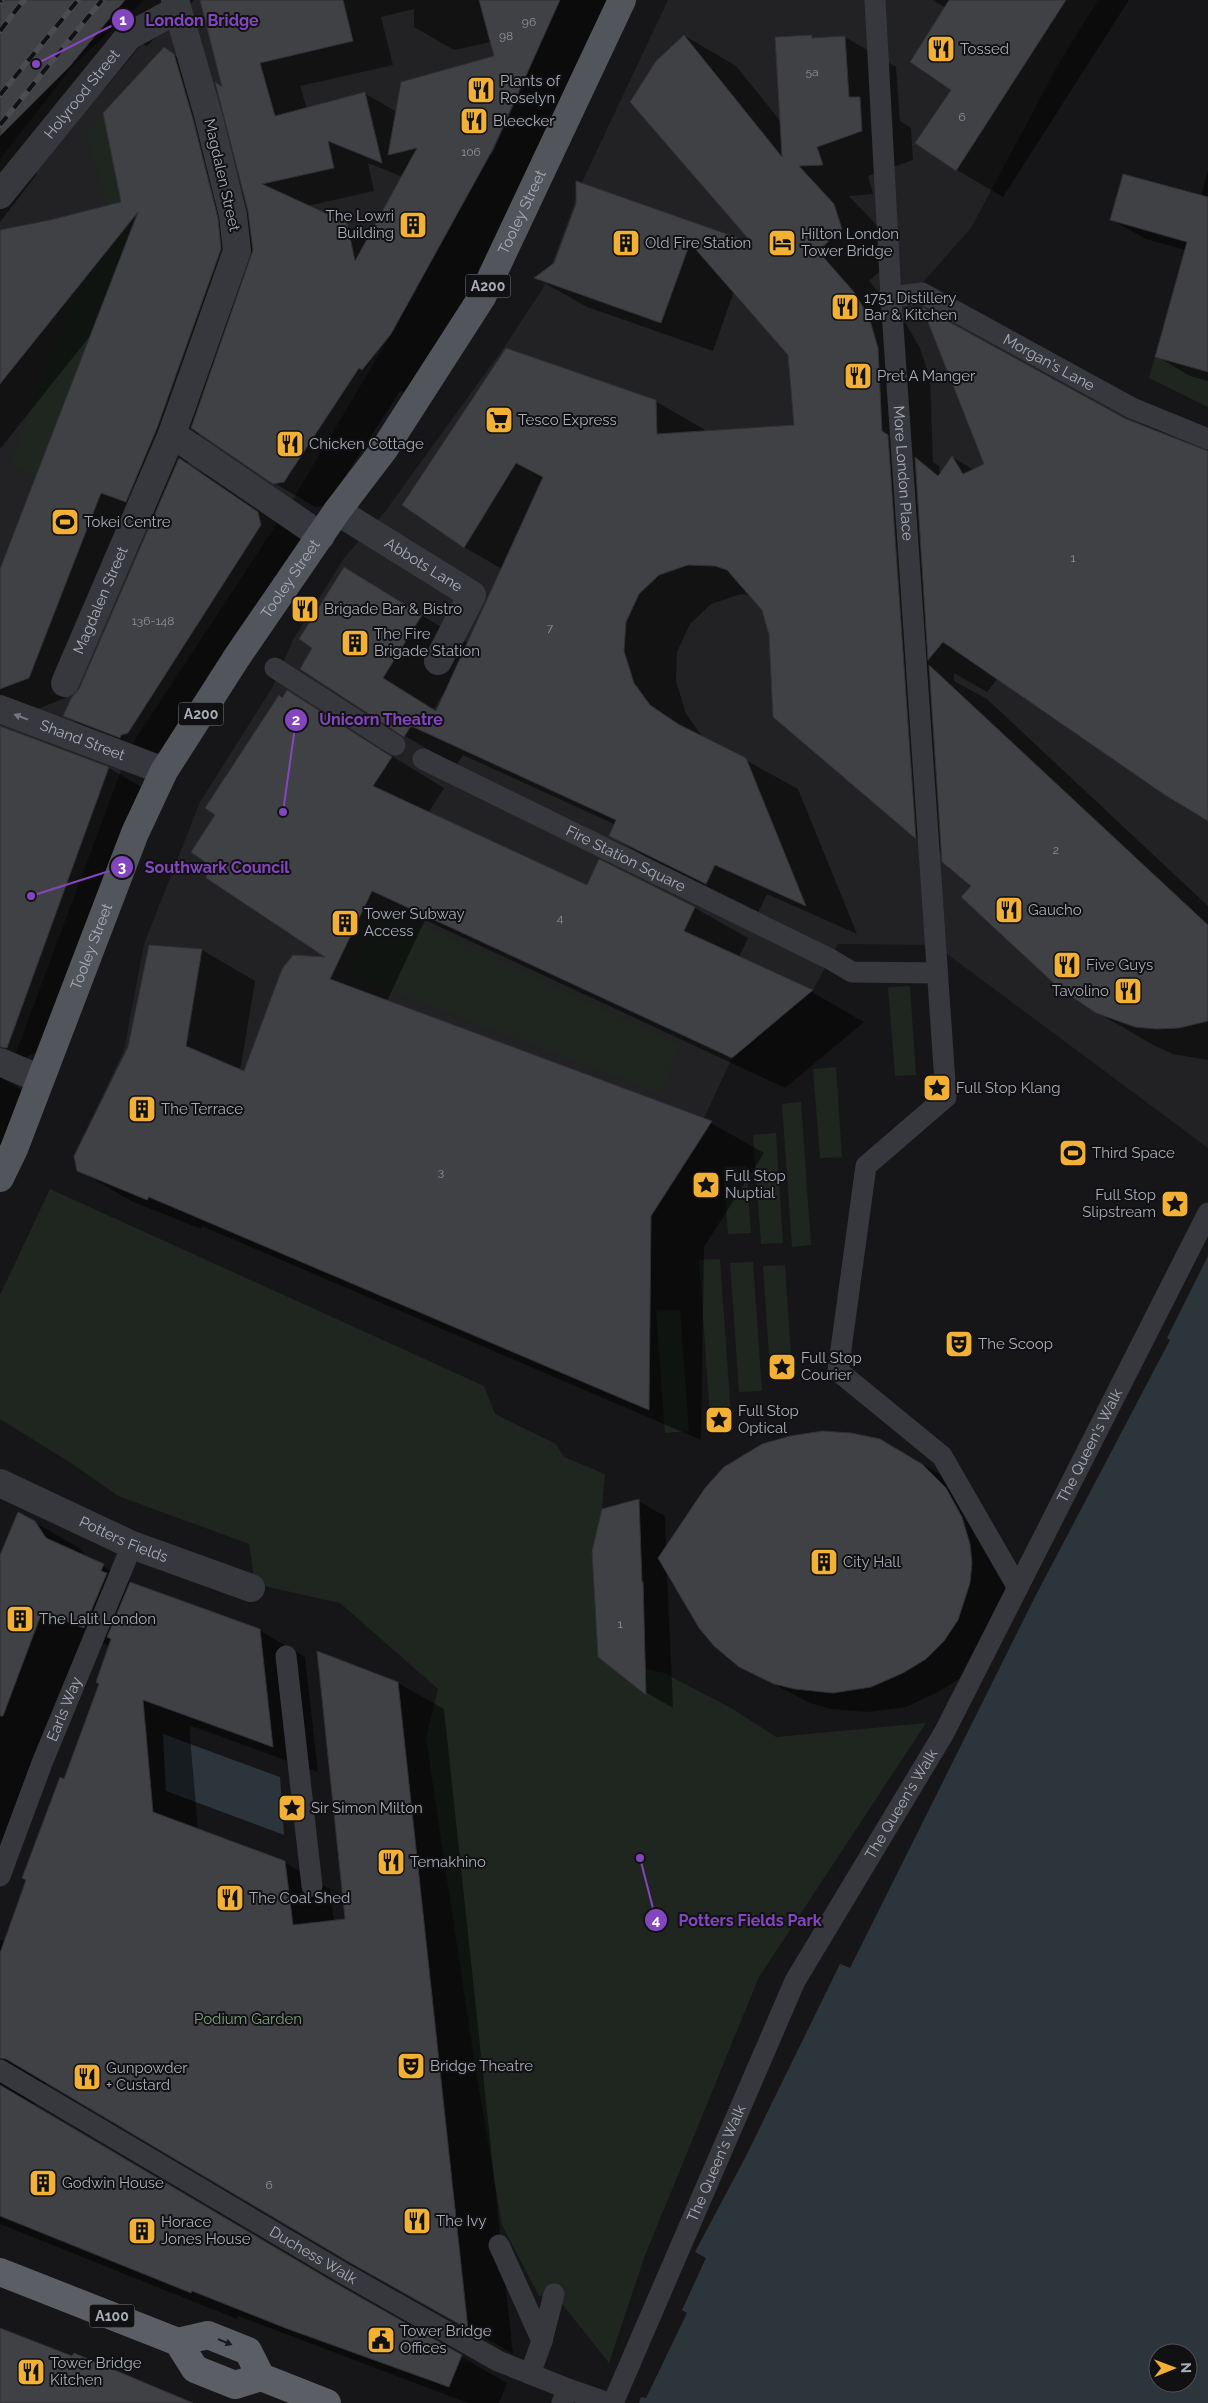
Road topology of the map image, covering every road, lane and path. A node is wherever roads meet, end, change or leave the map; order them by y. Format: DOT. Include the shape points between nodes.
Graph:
graph roads {
  1 [pos="622,0"];
  2 [pos="875,0"];
  3 [pos="176,5"];
  4 [pos="0,195"];
  5 [pos="891,297"];
  6 [pos="172,434"];
  7 [pos="1208,439"];
  8 [pos="338,511"];
  9 [pos="321,536"];
  10 [pos="438,661"];
  11 [pos="275,668"];
  12 [pos="65,683"];
  13 [pos="0,709"];
  14 [pos="395,745"];
  15 [pos="423,759"];
  16 [pos="164,771"];
  17 [pos="937,973"];
  18 [pos="0,1062"];
  19 [pos="40,1079"];
  20 [pos="0,1178"];
  21 [pos="1208,1213"];
  22 [pos="0,1483"];
  23 [pos="132,1545"];
  24 [pos="251,1588"];
  25 [pos="1018,1588"];
  26 [pos="286,1656"];
  27 [pos="0,1876"];
  28 [pos="312,1886"];
  29 [pos="0,2070"];
  30 [pos="500,2245"];
  31 [pos="0,2272"];
  32 [pos="554,2294"];
  33 [pos="542,2341"];
  34 [pos="178,2342"];
  35 [pos="530,2374"];
  36 [pos="261,2377"];
  37 [pos="565,2396"];
  38 [pos="605,2401"];
  39 [pos="327,2403"];
  1 -- 8 [label="main road, Tooley Street / A200" via="482,297 385,448"];
  2 -- 5 [label="street, More London Place"];
  3 -- 4 [label="street, Holyrood Street" via="130,36"];
  3 -- 6 [label="street, Magdalen Street" via="233,215 237,251"];
  5 -- 7 [label="street, Morgan's Lane" via="922,293 1132,408"];
  5 -- 17 [label="street, More London Place"];
  6 -- 9 [label="street"];
  6 -- 12 [label="street, Magdalen Street"];
  8 -- 9 [label="main road, Tooley Street / A200"];
  8 -- 10 [label="street, Abbots Lane" via="472,594"];
  9 -- 16 [label="main road, Tooley Street / A200" via="237,657"];
  11 -- 14 [label="street"];
  16 -- 13 [label="street, Shand Street, one-way"];
  15 -- 17 [label="street, Fire Station Square" via="852,972"];
  16 -- 19 [label="main road, Tooley Street / A200" via="135,833"];
  17 -- 25 [label="street, More London Place" via="946,1097 866,1166 838,1371 942,1456"];
  18 -- 19 [label="street"];
  19 -- 20 [label="main road, Tooley Street / A200"];
  21 -- 25 [label="street, The Queen's Walk"];
  22 -- 23 [label="street, Potters Fields"];
  23 -- 24 [label="street, Potters Fields"];
  23 -- 27 [label="street, Earls Way" via="42,1763"];
  25 -- 38 [label="street, The Queen's Walk" via="944,1733 795,1981"];
  26 -- 28 [label="street"];
  29 -- 35 [label="street, Duchess Walk" via="343,2273 498,2361"];
  30 -- 33 [label="street"];
  31 -- 34 [label="highway, A100"];
  32 -- 33 [label="street"];
  33 -- 35 [label="street"];
  34 -- 36 [label="highway" via="195,2369 235,2385"];
  34 -- 36 [label="highway, one-way" via="208,2335 248,2351"];
  35 -- 37 [label="street, Duchess Walk"];
  36 -- 39 [label="highway"];
  37 -- 38 [label="street, Duchess Walk"];
}
